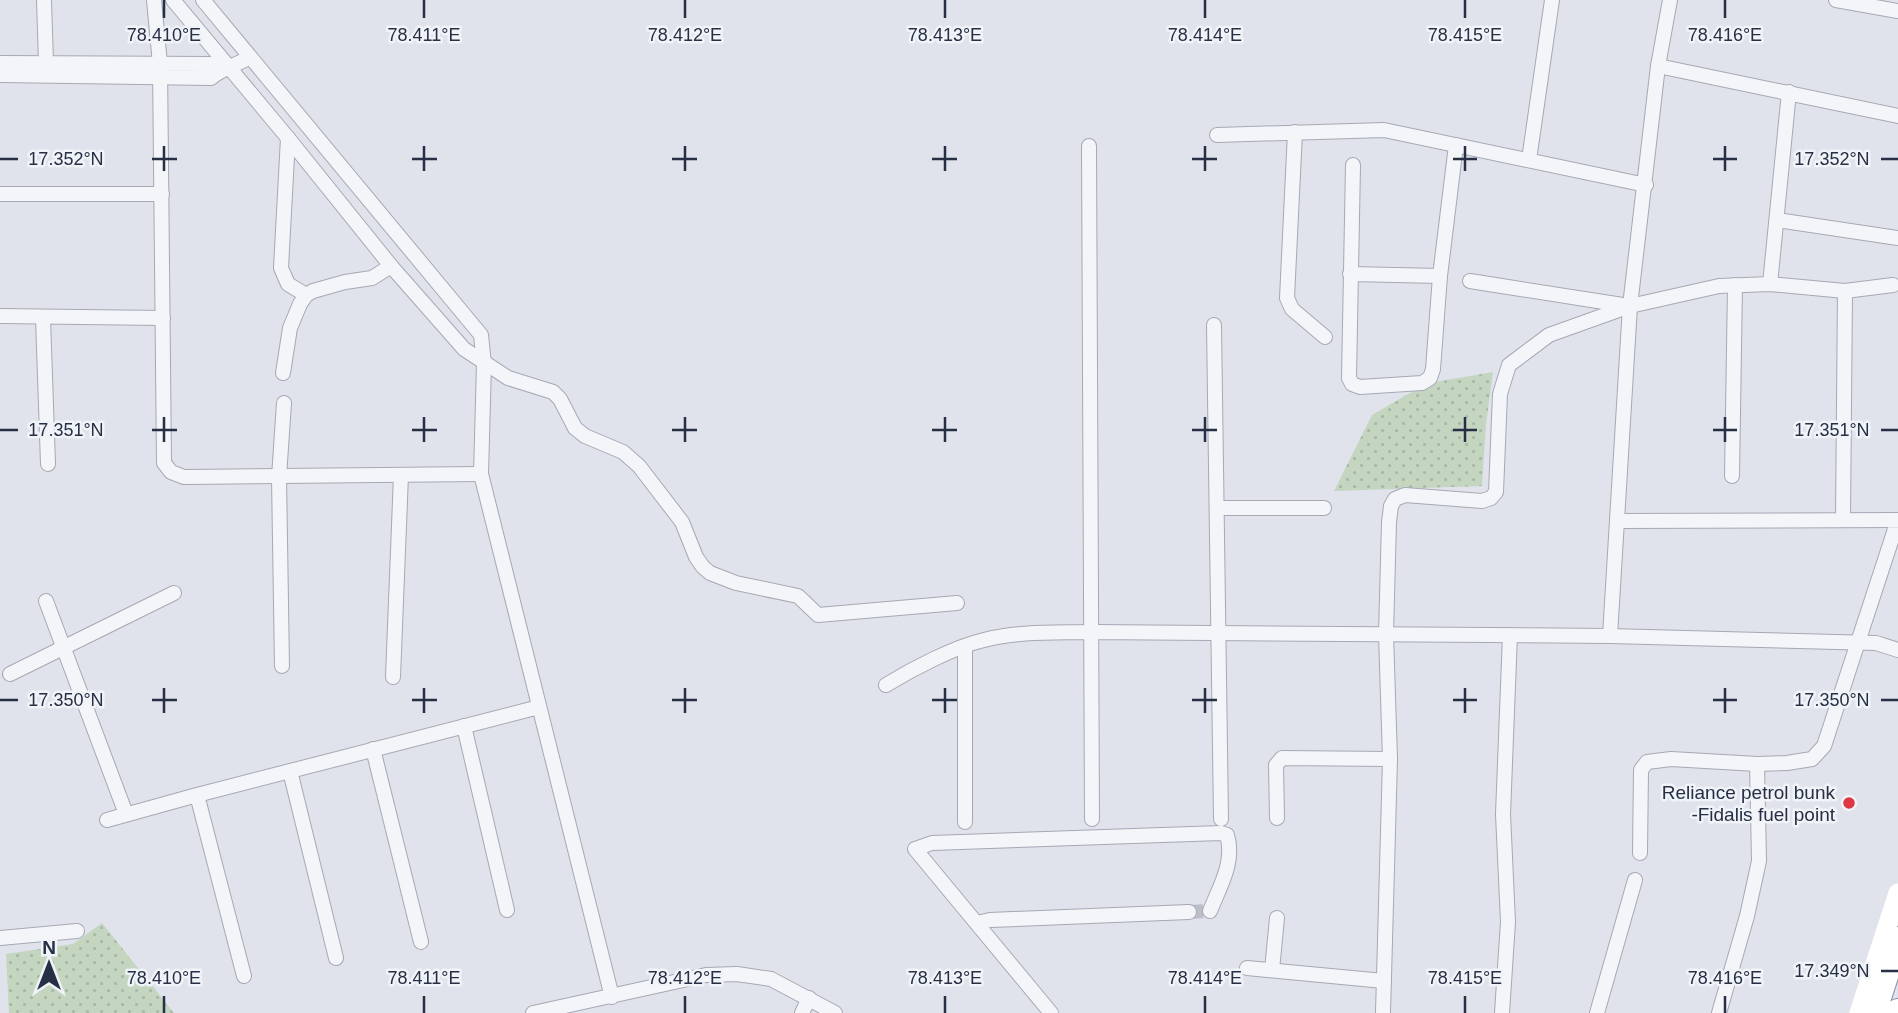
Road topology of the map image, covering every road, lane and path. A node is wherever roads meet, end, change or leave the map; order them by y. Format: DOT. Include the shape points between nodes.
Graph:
graph roads {
  1 [pos="44,0"];
  2 [pos="154,0"];
  3 [pos="173,0"];
  4 [pos="203,0"];
  5 [pos="1552,0"];
  6 [pos="1670,0"];
  7 [pos="1836,0"];
  8 [pos="1898,11"];
  9 [pos="250,57"];
  10 [pos="0,63"];
  11 [pos="46,63"];
  12 [pos="1657,66"];
  13 [pos="224,70"];
  14 [pos="160,71"];
  15 [pos="0,75"];
  16 [pos="1789,92"];
  17 [pos="1898,116"];
  18 [pos="1296,132"];
  19 [pos="1217,135"];
  20 [pos="288,138"];
  21 [pos="1457,145"];
  22 [pos="1089,146"];
  23 [pos="1529,160"];
  24 [pos="1353,165"];
  25 [pos="1646,185"];
  26 [pos="0,194"];
  27 [pos="162,194"];
  28 [pos="1777,220"];
  29 [pos="1898,238"];
  30 [pos="391,266"];
  31 [pos="1350,274"];
  32 [pos="1440,276"];
  33 [pos="1470,281"];
  34 [pos="1770,284"];
  35 [pos="1735,285"];
  36 [pos="1893,285"];
  37 [pos="1845,291"];
  38 [pos="306,296"];
  39 [pos="1630,306"];
  40 [pos="0,316"];
  41 [pos="43,318"];
  42 [pos="163,318"];
  43 [pos="1214,325"];
  44 [pos="1325,337"];
  45 [pos="484,364"];
  46 [pos="283,373"];
  47 [pos="285,403"];
  48 [pos="48,464"];
  49 [pos="481,474"];
  50 [pos="401,475"];
  51 [pos="1732,476"];
  52 [pos="279,477"];
  53 [pos="1217,508"];
  54 [pos="1324,508"];
  55 [pos="1898,519"];
  56 [pos="1843,520"];
  57 [pos="1617,521"];
  58 [pos="174,593"];
  59 [pos="46,601"];
  60 [pos="957,603"];
  61 [pos="1219,631"];
  62 [pos="1091,632"];
  63 [pos="1386,634"];
  64 [pos="1510,635"];
  65 [pos="1610,636"];
  66 [pos="1856,642"];
  67 [pos="63,648"];
  68 [pos="965,648"];
  69 [pos="1898,650"];
  70 [pos="282,666"];
  71 [pos="10,674"];
  72 [pos="393,677"];
  73 [pos="886,685"];
  74 [pos="539,707"];
  75 [pos="464,726"];
  76 [pos="373,749"];
  77 [pos="1390,759"];
  78 [pos="1757,764"];
  79 [pos="290,771"];
  80 [pos="197,795"];
  81 [pos="126,814"];
  82 [pos="1277,818"];
  83 [pos="1092,819"];
  84 [pos="1221,819"];
  85 [pos="107,820"];
  86 [pos="965,822"];
  87 [pos="1640,853"];
  88 [pos="1635,880"];
  89 [pos="1898,893"];
  90 [pos="507,910"];
  91 [pos="1210,911"];
  92 [pos="1189,912"];
  93 [pos="1277,918"];
  94 [pos="977,923"];
  95 [pos="77,931"];
  96 [pos="0,938"];
  97 [pos="1898,939"];
  98 [pos="421,942"];
  99 [pos="336,958"];
  100 [pos="1247,968"];
  101 [pos="1272,970"];
  102 [pos="244,975"];
  103 [pos="1384,981"];
  104 [pos="612,997"];
  105 [pos="809,998"];
  106 [pos="533,1013"];
  107 [pos="802,1013"];
  108 [pos="835,1013"];
  109 [pos="1051,1013"];
  110 [pos="1383,1013"];
  111 [pos="1502,1013"];
  112 [pos="1597,1013"];
  113 [pos="1719,1013"];
  114 [pos="1859,1013"];
  115 [pos="1874,1013"];
  1 -- 11 [label="street"];
  2 -- 14 [label="street"];
  3 -- 13 [label="street"];
  4 -- 9 [label="street"];
  5 -- 23 [label="street"];
  6 -- 12 [label="street"];
  7 -- 8 [label="street"];
  9 -- 13 [label="street"];
  9 -- 45 [label="street" via="481,335"];
  10 -- 11 [label="street"];
  11 -- 14 [label="street"];
  12 -- 16 [label="street"];
  12 -- 25 [label="street"];
  13 -- 14 [label="street" via="211,64"];
  13 -- 20 [label="street"];
  14 -- 15 [label="street"];
  14 -- 27 [label="street"];
  16 -- 17 [label="street"];
  16 -- 28 [label="street"];
  18 -- 19 [label="street"];
  18 -- 21 [label="street" via="1384,130"];
  18 -- 44 [label="street" via="1287,298 1292,309"];
  20 -- 30 [label="street"];
  20 -- 38 [label="street" via="281,268 288,284"];
  21 -- 23 [label="street"];
  21 -- 32 [label="street"];
  22 -- 62 [label="street"];
  23 -- 25 [label="street"];
  24 -- 31 [label="street"];
  25 -- 39 [label="street"];
  26 -- 27 [label="street"];
  27 -- 42 [label="street"];
  28 -- 29 [label="street"];
  28 -- 34 [label="street"];
  30 -- 38 [label="street" via="372,278"];
  30 -- 45 [label="street" via="464,349"];
  31 -- 32 [label="street"];
  31 -- 32 [label="street" via="1349,377 1360,387 1422,383 1430,378"];
  33 -- 39 [label="street"];
  34 -- 35 [label="street"];
  34 -- 37 [label="street"];
  35 -- 39 [label="street"];
  35 -- 51 [label="street"];
  36 -- 37 [label="street"];
  37 -- 56 [label="street"];
  38 -- 46 [label="street" via="290,328"];
  39 -- 57 [label="street"];
  39 -- 63 [label="street" via="1549,335 1509,365 1500,394 1496,492 1491,498 1405,495 1395,499 1389,522"];
  40 -- 41 [label="street"];
  41 -- 42 [label="street"];
  41 -- 48 [label="street"];
  42 -- 52 [label="street" via="164,463 184,477"];
  43 -- 53 [label="street"];
  45 -- 49 [label="street"];
  45 -- 60 [label="street" via="508,378 553,392 575,428 623,452 639,466 682,522 696,557 723,580 798,596 818,615"];
  47 -- 52 [label="street"];
  49 -- 50 [label="street"];
  49 -- 74 [label="street"];
  50 -- 52 [label="street"];
  50 -- 72 [label="street"];
  52 -- 70 [label="street"];
  53 -- 54 [label="street"];
  53 -- 61 [label="street"];
  55 -- 56 [label="street"];
  55 -- 66 [label="street"];
  56 -- 57 [label="street"];
  57 -- 65 [label="street"];
  58 -- 67 [label="street"];
  59 -- 67 [label="street"];
  61 -- 62 [label="street"];
  61 -- 63 [label="street"];
  61 -- 84 [label="street"];
  62 -- 68 [label="street" via="1023,634 983,640"];
  62 -- 83 [label="street"];
  63 -- 64 [label="street"];
  63 -- 77 [label="street"];
  64 -- 65 [label="street"];
  64 -- 111 [label="street" via="1503,814 1508,922"];
  65 -- 66 [label="street"];
  66 -- 69 [label="street"];
  66 -- 78 [label="street" via="1825,746 1812,759"];
  67 -- 71 [label="street"];
  67 -- 81 [label="street"];
  68 -- 73 [label="street"];
  68 -- 86 [label="street"];
  74 -- 75 [label="street"];
  74 -- 104 [label="street"];
  75 -- 76 [label="street"];
  75 -- 90 [label="street"];
  76 -- 79 [label="street"];
  76 -- 98 [label="street"];
  77 -- 82 [label="street" via="1282,758 1276,765"];
  77 -- 103 [label="street"];
  78 -- 87 [label="street" via="1647,762 1641,770"];
  78 -- 113 [label="street" via="1759,861"];
  79 -- 80 [label="street"];
  79 -- 99 [label="street"];
  80 -- 81 [label="street"];
  80 -- 102 [label="street"];
  81 -- 85 [label="street"];
  88 -- 112 [label="street"];
  89 -- 114 [label="street"];
  91 -- 94 [label="street" via="1229,866 1229,842 1221,833 932,843 915,849"];
  92 -- 94 [label="street"];
  93 -- 101 [label="street"];
  94 -- 109 [label="street"];
  95 -- 96 [label="street"];
  97 -- 115 [label="highway"];
  100 -- 101 [label="street"];
  101 -- 103 [label="street"];
  103 -- 110 [label="street"];
  104 -- 105 [label="street" via="706,975 737,974 771,979"];
  104 -- 106 [label="street"];
  105 -- 107 [label="street"];
  105 -- 108 [label="street"];
}
